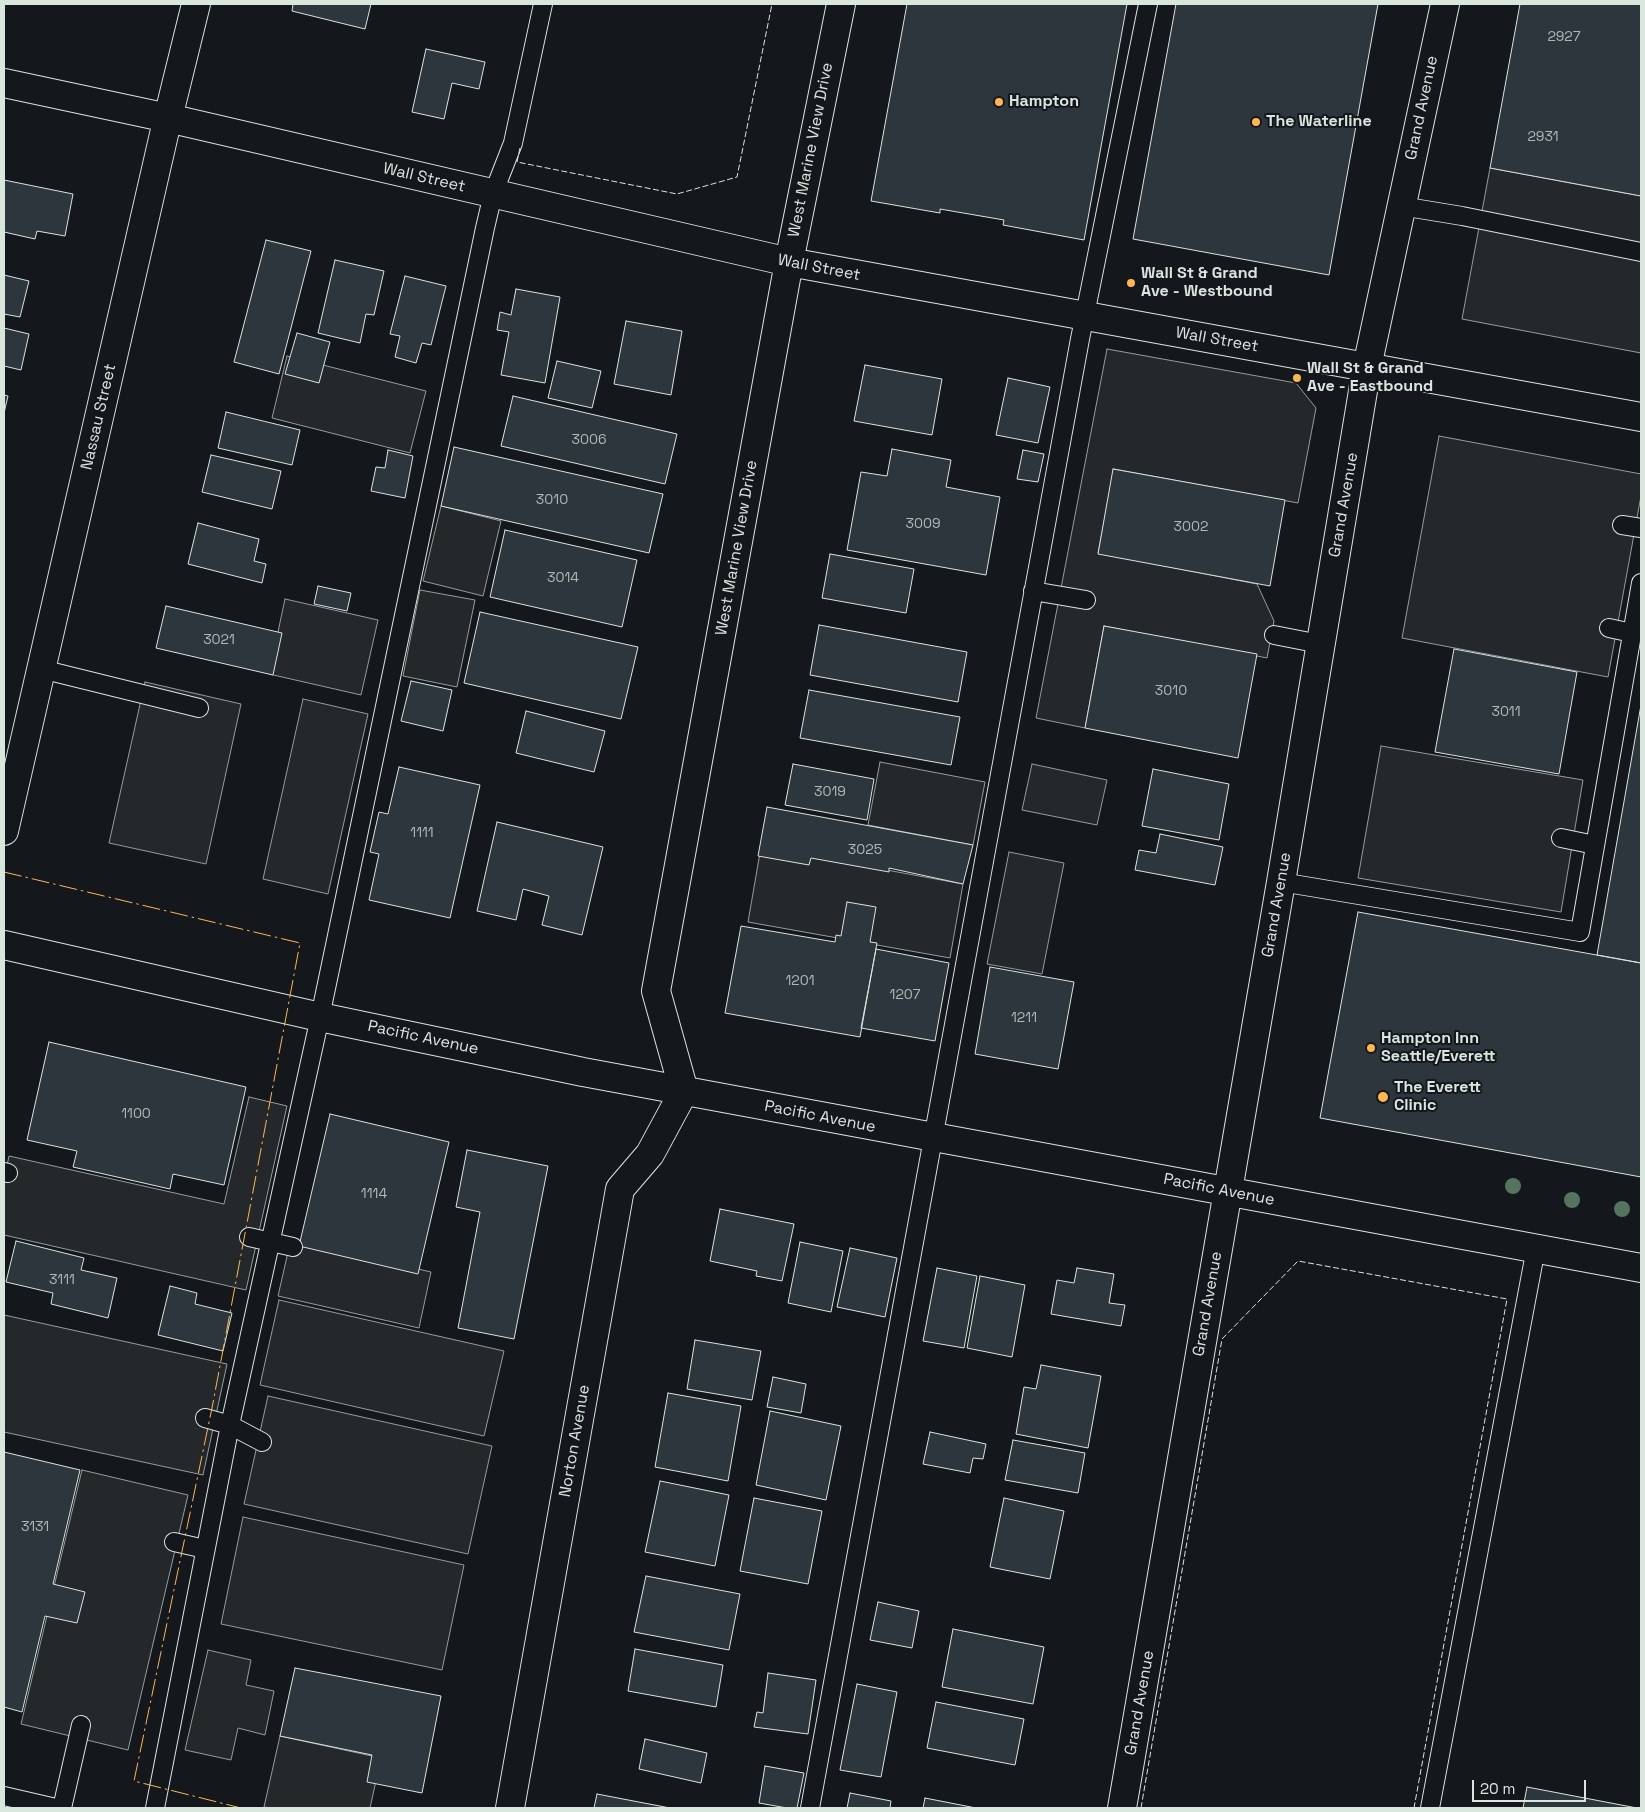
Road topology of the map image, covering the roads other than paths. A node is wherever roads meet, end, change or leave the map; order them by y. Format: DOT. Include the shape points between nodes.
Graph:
graph roads {
  1 [pos="196,4"];
  2 [pos="543,4"];
  3 [pos="841,4"];
  4 [pos="1148,4"];
  5 [pos="1445,4"];
  6 [pos="4,83"];
  7 [pos="168,118"];
  8 [pos="493,194"];
  9 [pos="1401,206"];
  10 [pos="1641,252"];
  11 [pos="789,262"];
  12 [pos="1084,316"];
  13 [pos="1367,367"];
  14 [pos="1641,417"];
  15 [pos="1622,525"];
  16 [pos="1641,528"];
  17 [pos="1641,583"];
  18 [pos="1033,591"];
  19 [pos="1086,600"];
  20 [pos="1609,628"];
  21 [pos="1632,633"];
  22 [pos="1274,635"];
  23 [pos="1320,644"];
  24 [pos="41,670"];
  25 [pos="199,708"];
  26 [pos="4,831"];
  27 [pos="1561,838"];
  28 [pos="1595,845"];
  29 [pos="1281,882"];
  30 [pos="4,945"];
  31 [pos="320,1017"];
  32 [pos="684,1091"];
  33 [pos="932,1138"];
  34 [pos="1227,1192"];
  35 [pos="249,1237"];
  36 [pos="270,1241"];
  37 [pos="293,1248"];
  38 [pos="1536,1248"];
  39 [pos="1641,1268"];
  40 [pos="205,1418"];
  41 [pos="230,1425"];
  42 [pos="262,1442"];
  43 [pos="174,1542"];
  44 [pos="205,1549"];
  45 [pos="81,1725"];
  46 [pos="4,1796"];
  47 [pos="56,1808"];
  48 [pos="62,1808"];
  49 [pos="155,1808"];
  50 [pos="510,1808"];
  51 [pos="810,1808"];
  52 [pos="1122,1808"];
  53 [pos="1430,1808"];
  1 -- 7 [label="street, Nassau Street"];
  2 -- 8 [label="lane" via="513,143"];
  3 -- 11 [label="street, West Marine View Drive"];
  4 -- 12 [label="lane"];
  5 -- 9 [label="street, Grand Avenue"];
  6 -- 7 [label="street, Wall Street"];
  7 -- 8 [label="street, Wall Street"];
  7 -- 24 [label="street, Nassau Street"];
  8 -- 11 [label="street, Wall Street"];
  8 -- 31 [label="lane"];
  9 -- 10 [label="lane"];
  9 -- 13 [label="street, Grand Avenue"];
  11 -- 12 [label="street, Wall Street"];
  11 -- 32 [label="street, West Marine View Drive" via="656,991"];
  12 -- 13 [label="street, Wall Street"];
  12 -- 18 [label="lane"];
  13 -- 14 [label="street, Wall Street"];
  13 -- 23 [label="street, Grand Avenue"];
  15 -- 16 [label="lane"];
  17 -- 21 [label="lane"];
  18 -- 19 [label="lane"];
  18 -- 33 [label="lane"];
  20 -- 21 [label="lane"];
  21 -- 28 [label="lane"];
  22 -- 23 [label="lane"];
  23 -- 29 [label="street, Grand Avenue"];
  24 -- 25 [label="lane"];
  24 -- 26 [label="street, Nassau Street"];
  27 -- 28 [label="lane"];
  28 -- 29 [label="lane" via="1580,932"];
  29 -- 34 [label="street, Grand Avenue"];
  30 -- 31 [label="street, Pacific Avenue"];
  31 -- 32 [label="street, Pacific Avenue"];
  31 -- 36 [label="lane"];
  32 -- 33 [label="street, Pacific Avenue"];
  32 -- 50 [label="street, Norton Avenue" via="650,1154 620,1189"];
  33 -- 34 [label="street, Pacific Avenue"];
  33 -- 51 [label="lane"];
  34 -- 38 [label="street, Pacific Avenue"];
  34 -- 52 [label="street, Grand Avenue"];
  35 -- 36 [label="lane"];
  36 -- 37 [label="lane"];
  36 -- 41 [label="lane"];
  38 -- 39 [label="street, Pacific Avenue"];
  38 -- 53 [label="lane"];
  40 -- 41 [label="lane"];
  41 -- 42 [label="lane"];
  41 -- 44 [label="lane"];
  43 -- 44 [label="lane"];
  44 -- 49 [label="lane"];
  45 -- 48 [label="lane"];
  46 -- 47 [label="lane"];
}
